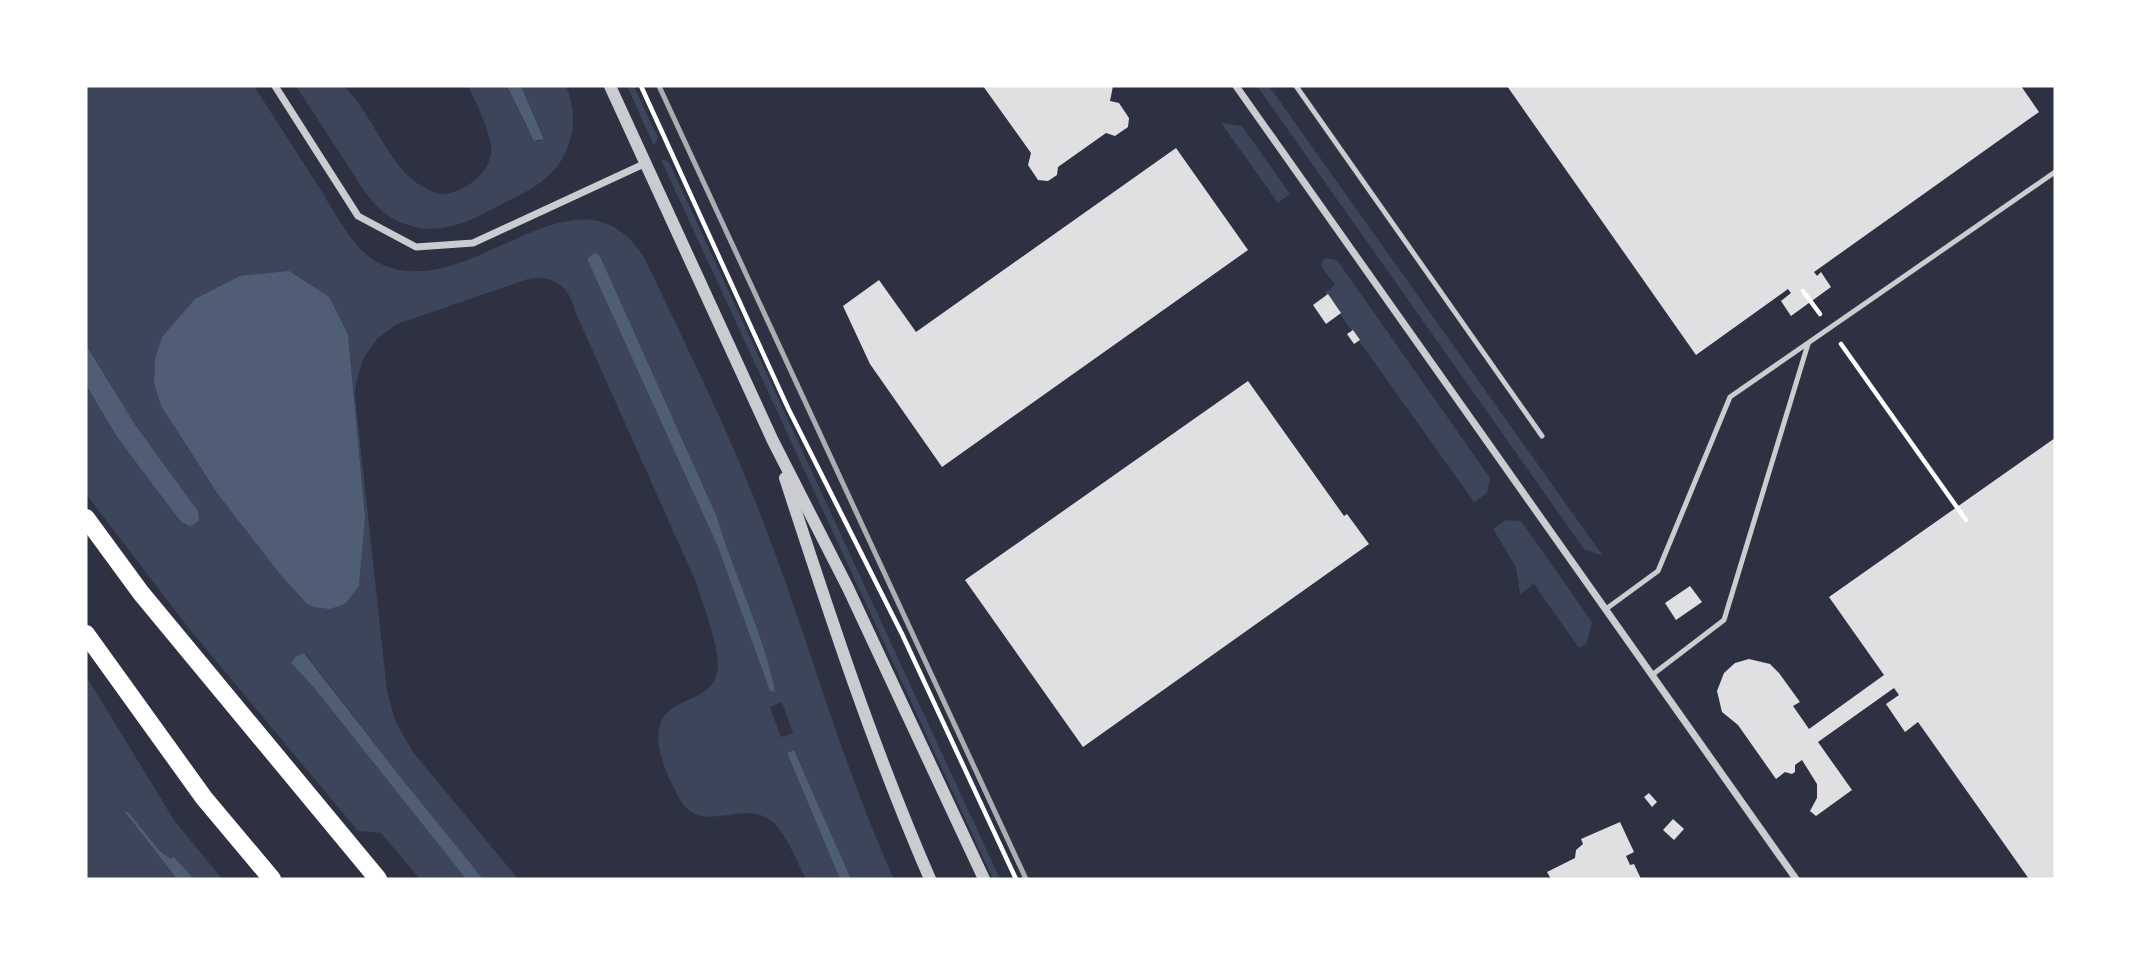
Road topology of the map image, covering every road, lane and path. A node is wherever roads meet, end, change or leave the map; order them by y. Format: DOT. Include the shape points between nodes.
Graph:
graph roads {
  1 [pos="275,86"];
  2 [pos="610,86"];
  3 [pos="641,86"];
  4 [pos="1237,86"];
  5 [pos="1296,86"];
  6 [pos="647,163"];
  7 [pos="2055,172"];
  8 [pos="1803,291"];
  9 [pos="1827,324"];
  10 [pos="1834,335"];
  11 [pos="1808,344"];
  12 [pos="1542,436"];
  13 [pos="773,441"];
  14 [pos="86,518"];
  15 [pos="1966,520"];
  16 [pos="1606,609"];
  17 [pos="86,634"];
  18 [pos="1652,675"];
  19 [pos="272,879"];
  20 [pos="378,879"];
  21 [pos="930,879"];
  22 [pos="984,879"];
  23 [pos="1016,879"];
  24 [pos="1796,879"];
  1 -- 6 [label="street" via="358,216 416,247 473,243"];
  2 -- 6 [label="street"];
  3 -- 23 [label="path" via="788,408 902,634"];
  4 -- 16 [label="street"];
  5 -- 12 [label="lane"];
  6 -- 13 [label="street"];
  7 -- 11 [label="lane"];
  8 -- 9 [label="path"];
  10 -- 15 [label="path"];
  11 -- 16 [label="lane" via="1730,397 1658,571"];
  11 -- 18 [label="lane" via="1724,620"];
  13 -- 21 [label="street" via="846,665"];
  13 -- 22 [label="street" via="848,588"];
  14 -- 20 [label="main road" via="141,593"];
  16 -- 18 [label="street"];
  17 -- 19 [label="main road" via="204,798"];
  18 -- 24 [label="street"];
}
